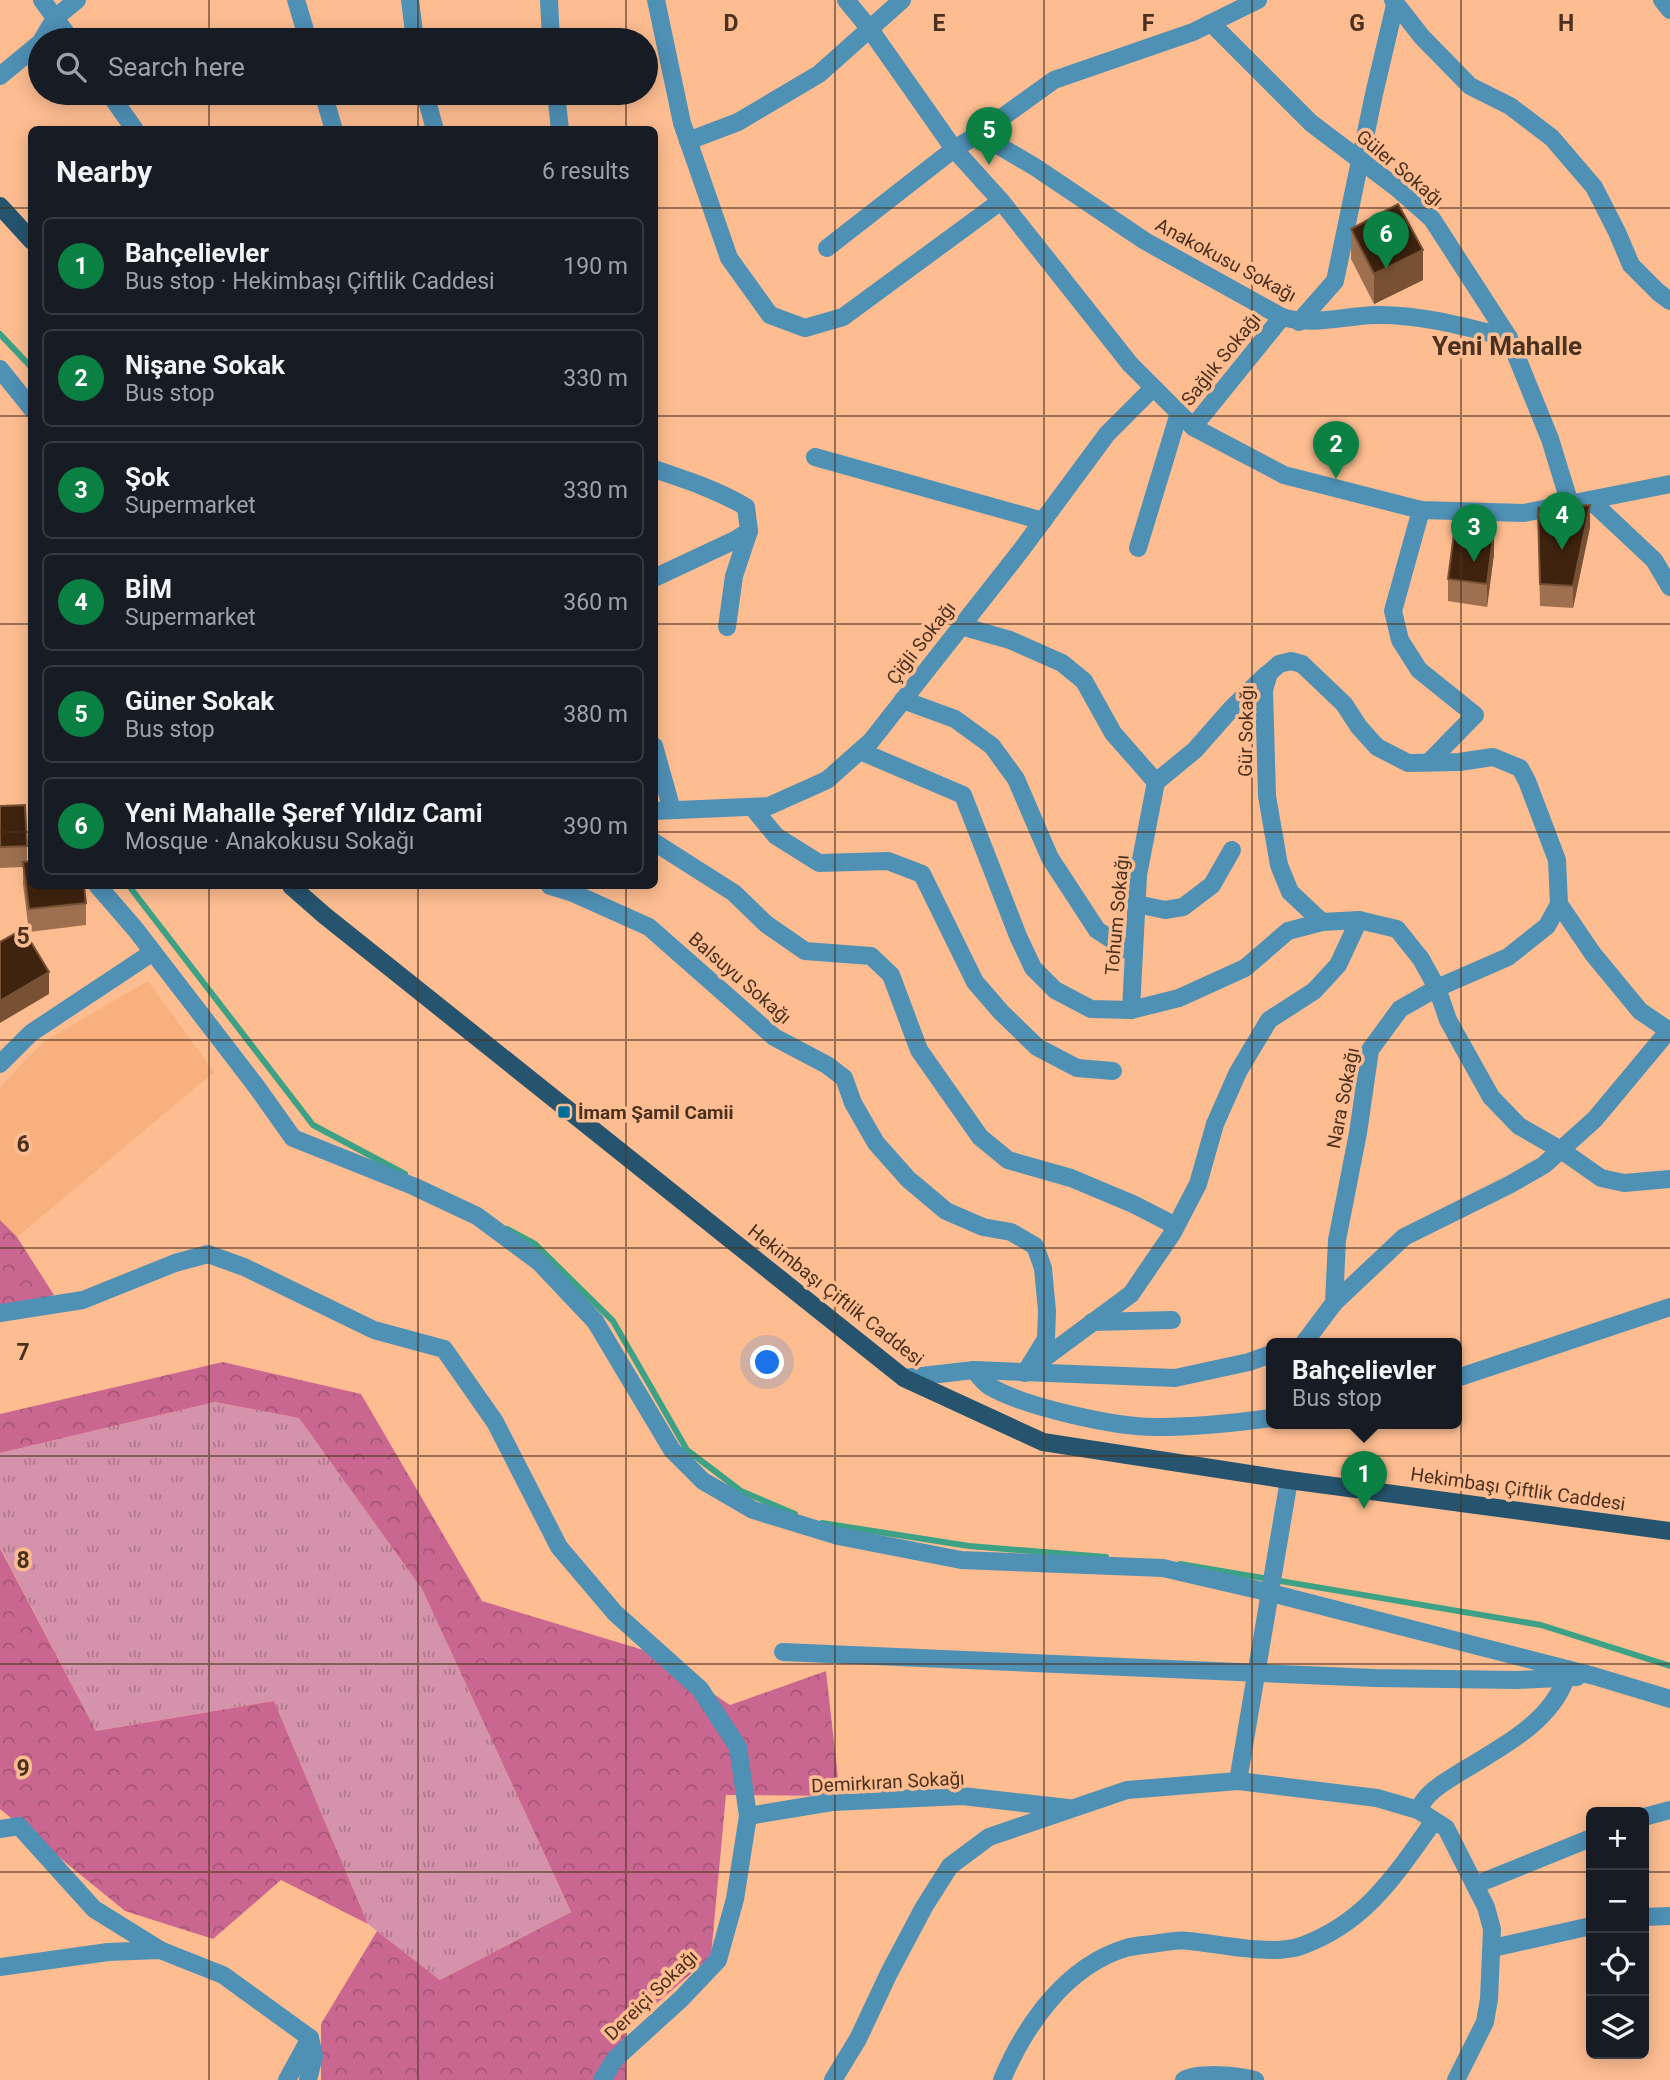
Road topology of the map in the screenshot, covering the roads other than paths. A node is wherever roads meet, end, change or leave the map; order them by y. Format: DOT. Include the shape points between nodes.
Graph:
graph roads {
  1 [pos="42,0"];
  2 [pos="77,0"];
  3 [pos="296,0"];
  4 [pos="410,0"];
  5 [pos="549,0"];
  6 [pos="656,0"];
  7 [pos="846,0"];
  8 [pos="902,0"];
  9 [pos="1258,0"];
  10 [pos="1662,0"];
  11 [pos="1394,3"];
  12 [pos="1670,10"];
  13 [pos="55,18"];
  14 [pos="1211,23"];
  15 [pos="49,28"];
  16 [pos="62,28"];
  17 [pos="304,28"];
  18 [pos="414,28"];
  19 [pos="550,28"];
  20 [pos="869,28"];
  21 [pos="28,52"];
  22 [pos="0,76"];
  23 [pos="117,105"];
  24 [pos="327,105"];
  25 [pos="428,105"];
  26 [pos="557,105"];
  27 [pos="132,126"];
  28 [pos="333,126"];
  29 [pos="434,126"];
  30 [pos="560,126"];
  31 [pos="979,134"];
  32 [pos="688,141"];
  33 [pos="954,149"];
  34 [pos="1361,161"];
  35 [pos="1001,201"];
  36 [pos="0,206"];
  37 [pos="28,237"];
  38 [pos="827,248"];
  39 [pos="1670,301"];
  40 [pos="1291,319"];
  41 [pos="1509,338"];
  42 [pos="0,369"];
  43 [pos="1153,388"];
  44 [pos="28,404"];
  45 [pos="1179,413"];
  46 [pos="1193,427"];
  47 [pos="815,457"];
  48 [pos="658,470"];
  49 [pos="1670,484"];
  50 [pos="1590,500"];
  51 [pos="1570,504"];
  52 [pos="1420,510"];
  53 [pos="1043,521"];
  54 [pos="749,530"];
  55 [pos="1138,548"];
  56 [pos="658,576"];
  57 [pos="1670,587"];
  58 [pos="727,626"];
  59 [pos="961,626"];
  60 [pos="1269,673"];
  61 [pos="903,700"];
  62 [pos="860,751"];
  63 [pos="1429,762"];
  64 [pos="658,772"];
  65 [pos="1156,782"];
  66 [pos="752,807"];
  67 [pos="664,811"];
  68 [pos="658,845"];
  69 [pos="1232,850"];
  70 [pos="101,889"];
  71 [pos="295,889"];
  72 [pos="560,889"];
  73 [pos="1137,904"];
  74 [pos="1559,904"];
  75 [pos="1359,920"];
  76 [pos="1322,922"];
  77 [pos="153,951"];
  78 [pos="1134,954"];
  79 [pos="1437,988"];
  80 [pos="1131,1010"];
  81 [pos="1669,1029"];
  82 [pos="0,1064"];
  83 [pos="1113,1071"];
  84 [pos="1561,1150"];
  85 [pos="1670,1179"];
  86 [pos="1177,1226"];
  87 [pos="1334,1303"];
  88 [pos="1670,1307"];
  89 [pos="0,1313"];
  90 [pos="1172,1320"];
  91 [pos="1092,1322"];
  92 [pos="1308,1338"];
  93 [pos="1266,1356"];
  94 [pos="974,1370"];
  95 [pos="1026,1373"];
  96 [pos="1462,1376"];
  97 [pos="904,1378"];
  98 [pos="1266,1418"];
  99 [pos="1289,1480"];
  100 [pos="1670,1531"];
  101 [pos="1272,1589"];
  102 [pos="783,1652"];
  103 [pos="1258,1674"];
  104 [pos="1594,1676"];
  105 [pos="1566,1678"];
  106 [pos="1670,1699"];
  107 [pos="1238,1780"];
  108 [pos="1073,1809"];
  109 [pos="1418,1810"];
  110 [pos="1670,1810"];
  111 [pos="748,1816"];
  112 [pos="1649,1816"];
  113 [pos="1434,1821"];
  114 [pos="0,1829"];
  115 [pos="1586,1840"];
  116 [pos="1475,1885"];
  117 [pos="1670,1916"];
  118 [pos="1649,1917"];
  119 [pos="1586,1927"];
  120 [pos="1493,1948"];
  121 [pos="160,1950"];
  122 [pos="0,1967"];
  123 [pos="310,2038"];
  124 [pos="287,2080"];
  125 [pos="308,2080"];
  126 [pos="602,2080"];
  127 [pos="833,2080"];
  128 [pos="1002,2080"];
  129 [pos="1184,2080"];
  130 [pos="1255,2080"];
  131 [pos="1456,2080"];
  1 -- 13 [label="street"];
  2 -- 13 [label="street"];
  3 -- 17 [label="street"];
  4 -- 18 [label="street"];
  5 -- 19 [label="street"];
  6 -- 32 [label="street"];
  7 -- 20 [label="street"];
  8 -- 20 [label="street"];
  9 -- 14 [label="street"];
  10 -- 12 [label="street"];
  11 -- 34 [label="street, Sağlık Sokağı"];
  11 -- 39 [label="street" via="1470,86 1510,106 1552,138 1594,187 1631,265"];
  13 -- 15 [label="street"];
  13 -- 16 [label="street"];
  14 -- 31 [label="street" via="1054,80"];
  14 -- 34 [label="street, Güler Sokağı" via="1311,123"];
  20 -- 32 [label="street" via="819,74 738,121"];
  20 -- 33 [label="street"];
  21 -- 22 [label="street"];
  23 -- 27 [label="street"];
  24 -- 28 [label="street"];
  25 -- 29 [label="street"];
  26 -- 30 [label="street"];
  31 -- 33 [label="street"];
  31 -- 40 [label="street, Anakokusu Sokağı" via="1145,241"];
  32 -- 35 [label="street" via="729,258 770,315 805,328 843,317"];
  33 -- 35 [label="street"];
  33 -- 38 [label="street"];
  34 -- 40 [label="street, Sağlık Sokağı" via="1335,281"];
  34 -- 41 [label="street, Güler Sokağı" via="1432,219"];
  35 -- 43 [label="street"];
  36 -- 37 [label="main road"];
  40 -- 41 [label="street, Anakokusu Sokağı" via="1377,315 1452,323"];
  40 -- 46 [label="street, Sağlık Sokağı"];
  41 -- 51 [label="street, Güler Sokağı" via="1550,439"];
  42 -- 44 [label="street"];
  43 -- 45 [label="street"];
  43 -- 53 [label="street, Çiğli Sokağı" via="1107,435"];
  45 -- 46 [label="street"];
  45 -- 55 [label="street"];
  46 -- 52 [label="street" via="1284,474"];
  47 -- 53 [label="street"];
  48 -- 54 [label="street" via="747,508"];
  49 -- 50 [label="street"];
  50 -- 51 [label="street"];
  50 -- 57 [label="street" via="1654,560"];
  51 -- 52 [label="street" via="1524,513"];
  52 -- 63 [label="street" via="1394,611 1400,640 1419,670 1475,715"];
  53 -- 59 [label="street, Çiğli Sokağı"];
  54 -- 56 [label="street"];
  54 -- 58 [label="street" via="734,576"];
  59 -- 61 [label="street, Çiğli Sokağı"];
  59 -- 65 [label="street" via="1010,640 1062,663 1084,681 1113,733"];
  60 -- 63 [label="street, Gür Sokağı" via="1279,664 1302,664 1343,704 1377,747 1408,763"];
  60 -- 65 [label="street" via="1195,750"];
  60 -- 76 [label="street, Gür Sokağı" via="1264,690 1267,796 1279,865 1290,892"];
  61 -- 62 [label="street, Çiğli Sokağı"];
  61 -- 78 [label="street" via="955,719 992,746 1016,779 1050,858 1097,930"];
  62 -- 66 [label="street, Çiğli Sokağı" via="827,780 769,806"];
  62 -- 80 [label="street" via="963,795 1033,968 1055,990 1091,1009"];
  63 -- 74 [label="street, Gür Sokağı" via="1493,757 1520,768 1557,860"];
  64 -- 67 [label="street"];
  65 -- 73 [label="street, Tohum Sokağı"];
  66 -- 67 [label="street, Çiğli Sokağı"];
  66 -- 83 [label="street" via="776,836 819,863 888,861 922,874 975,982 1001,1012 1037,1047 1077,1068"];
  68 -- 86 [label="street" via="734,893 766,924 806,951 871,956 891,975 919,1050 980,1137 1008,1160 1071,1178"];
  69 -- 73 [label="street" via="1212,885 1183,907 1165,911"];
  70 -- 77 [label="street"];
  71 -- 97 [label="main road, Hekimbaşı Çiftlik Caddesi"];
  72 -- 95 [label="street, Balsuyu Sokağı" via="649,927 774,1037 844,1078 876,1143 908,1179 946,1211 982,1227 1011,1232 1035,1246 1043,1268 1046,1339"];
  73 -- 78 [label="street, Tohum Sokağı"];
  74 -- 79 [label="street, Nara Sokağı" via="1547,926 1508,957"];
  74 -- 81 [label="street" via="1640,1011"];
  75 -- 76 [label="street"];
  75 -- 79 [label="street" via="1397,929"];
  75 -- 86 [label="street" via="1338,965 1314,991 1269,1020 1238,1072 1214,1124 1198,1184"];
  76 -- 80 [label="street" via="1288,931 1245,968 1179,998"];
  77 -- 82 [label="street" via="31,1033"];
  77 -- 101 [label="street" via="293,1138 477,1216 539,1262 595,1321 672,1450 703,1481 723,1493 753,1510 838,1536 961,1560 1163,1568"];
  78 -- 80 [label="street, Tohum Sokağı"];
  79 -- 84 [label="street" via="1448,1020 1491,1097 1519,1126"];
  79 -- 87 [label="street, Nara Sokağı" via="1400,1009 1370,1050 1337,1240"];
  81 -- 84 [label="street" via="1595,1119"];
  84 -- 85 [label="street" via="1601,1178 1624,1183"];
  84 -- 87 [label="street" via="1509,1185 1404,1237"];
  86 -- 91 [label="street" via="1131,1294"];
  87 -- 92 [label="street"];
  88 -- 96 [label="street"];
  89 -- 111 [label="street, Dereiçi Sokağı" via="83,1300 208,1254 374,1330 444,1349 495,1422 559,1547 615,1612 700,1689 738,1747"];
  90 -- 91 [label="street"];
  91 -- 95 [label="street"];
  93 -- 95 [label="street" via="1175,1378"];
  94 -- 95 [label="street"];
  94 -- 97 [label="street"];
  94 -- 98 [label="street" via="987,1385 1026,1402 1098,1420 1157,1427"];
  97 -- 99 [label="main road, Hekimbaşı Çiftlik Caddesi" via="1043,1442"];
  99 -- 100 [label="main road, Hekimbaşı Çiftlik Caddesi"];
  99 -- 101 [label="street"];
  101 -- 103 [label="street"];
  101 -- 104 [label="street"];
  102 -- 103 [label="street"];
  103 -- 105 [label="street"];
  103 -- 107 [label="street"];
  104 -- 105 [label="street"];
  104 -- 106 [label="street"];
  105 -- 109 [label="street" via="1558,1697 1537,1719 1436,1788"];
  107 -- 108 [label="street" via="1127,1790"];
  107 -- 109 [label="street" via="1377,1798"];
  108 -- 111 [label="street, Demirkıran Sokağı" via="962,1797 832,1802"];
  108 -- 127 [label="street" via="989,1836 950,1866"];
  109 -- 113 [label="street"];
  110 -- 112 [label="street"];
  111 -- 126 [label="street, Dereiçi Sokağı" via="735,1899 718,1959 615,2059"];
  113 -- 116 [label="street" via="1446,1828"];
  113 -- 128 [label="street" via="1386,1889 1356,1917 1298,1947 1236,1947 1185,1940 1126,1947 1093,1963 1051,1996 1011,2057"];
  114 -- 121 [label="street" via="19,1826 94,1909"];
  115 -- 116 [label="street"];
  116 -- 120 [label="street" via="1486,1907"];
  117 -- 118 [label="street"];
  119 -- 120 [label="street"];
  120 -- 131 [label="street" via="1485,2022"];
  121 -- 122 [label="street" via="108,1952"];
  121 -- 123 [label="street" via="223,1975"];
  123 -- 124 [label="street"];
  123 -- 125 [label="street" via="314,2056"];
  129 -- 130 [label="street" via="1221,2076"];
}
